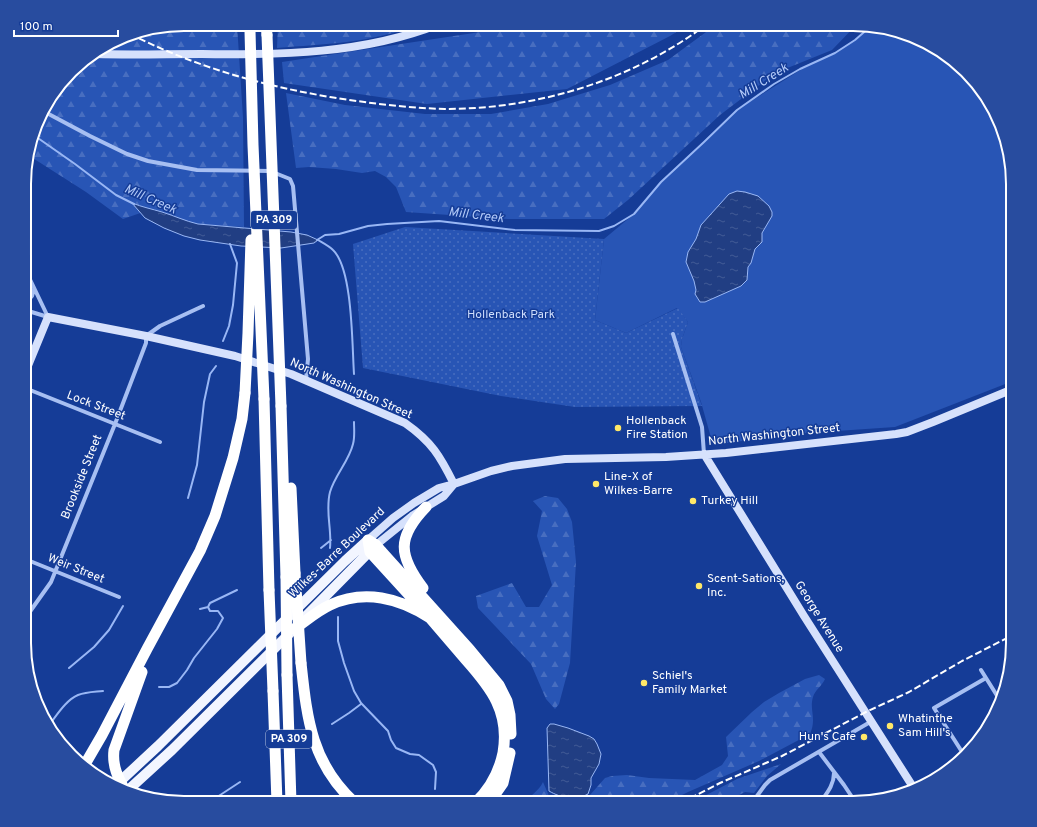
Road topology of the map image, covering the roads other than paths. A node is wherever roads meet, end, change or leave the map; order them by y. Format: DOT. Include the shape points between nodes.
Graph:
graph roads {
  1 [pos="250,31"];
  2 [pos="267,31"];
  3 [pos="420,31"];
  4 [pos="103,54"];
  5 [pos="48,114"];
  6 [pos="254,145"];
  7 [pos="31,282"];
  8 [pos="34,288"];
  9 [pos="31,297"];
  10 [pos="203,306"];
  11 [pos="31,312"];
  12 [pos="48,317"];
  13 [pos="673,334"];
  14 [pos="146,336"];
  15 [pos="31,358"];
  16 [pos="306,380"];
  17 [pos="31,390"];
  18 [pos="1006,392"];
  19 [pos="115,424"];
  20 [pos="160,442"];
  21 [pos="704,454"];
  22 [pos="454,484"];
  23 [pos="426,507"];
  24 [pos="371,546"];
  25 [pos="31,561"];
  26 [pos="55,571"];
  27 [pos="291,575"];
  28 [pos="178,591"];
  29 [pos="119,597"];
  30 [pos="31,610"];
  31 [pos="430,618"];
  32 [pos="294,629"];
  33 [pos="470,650"];
  34 [pos="981,670"];
  35 [pos="986,678"];
  36 [pos="997,695"];
  37 [pos="872,721"];
  38 [pos="961,751"];
  39 [pos="819,752"];
  40 [pos="87,761"];
  41 [pos="834,773"];
  42 [pos="119,781"];
  43 [pos="125,784"];
  44 [pos="912,784"];
  45 [pos="126,785"];
  46 [pos="278,796"];
  47 [pos="291,796"];
  48 [pos="349,796"];
  49 [pos="482,796"];
  50 [pos="495,796"];
  51 [pos="757,796"];
  52 [pos="825,796"];
  53 [pos="852,796"];
  1 -- 6 [label="highway, PA 309, bridge"];
  2 -- 27 [label="highway, PA 309, bridge" via="281,406"];
  3 -- 4 [label="street" via="363,45 267,55"];
  5 -- 16 [label="street" via="127,154 148,161 197,170 270,171 290,179 293,186 308,359"];
  6 -- 28 [label="highway, bridge" via="248,333 242,419 226,485 215,516 200,551"];
  6 -- 46 [label="highway, PA 309, bridge"];
  7 -- 8 [label="street"];
  8 -- 9 [label="street"];
  8 -- 12 [label="street"];
  10 -- 14 [label="street" via="160,326"];
  11 -- 12 [label="street, North Washington Street"];
  12 -- 14 [label="street, North Washington Street"];
  12 -- 15 [label="street"];
  13 -- 21 [label="street" via="702,427"];
  14 -- 16 [label="street, North Washington Street" via="235,356"];
  14 -- 19 [label="street, Brookside Street" via="146,343"];
  16 -- 22 [label="street, North Washington Street" via="412,428 432,446"];
  17 -- 19 [label="street, Lock Street"];
  18 -- 21 [label="street, North Washington Street" via="907,432"];
  19 -- 20 [label="street, Lock Street"];
  19 -- 26 [label="street, Brookside Street"];
  21 -- 22 [label="street, North Washington Street" via="539,462 491,471"];
  21 -- 37 [label="street, George Avenue"];
  22 -- 23 [label="street, Wilkes-Barre Boulevard" via="444,496"];
  22 -- 24 [label="street, Wilkes-Barre Boulevard" via="439,488 393,518"];
  23 -- 24 [label="street, Wilkes-Barre Boulevard"];
  23 -- 33 [label="highway" via="410,525 404,552 406,560 414,577 462,633"];
  24 -- 31 [label="highway"];
  24 -- 32 [label="main road, Wilkes-Barre Boulevard"];
  24 -- 33 [label="highway"];
  24 -- 43 [label="main road, Wilkes-Barre Boulevard" via="345,560 158,746"];
  25 -- 26 [label="street, Weir Street"];
  26 -- 29 [label="street, Weir Street"];
  26 -- 30 [label="street, Brookside Street" via="51,582"];
  27 -- 47 [label="highway, PA 309, bridge" via="287,675"];
  27 -- 48 [label="highway, bridge" via="309,723 322,760 335,781"];
  28 -- 40 [label="highway"];
  28 -- 42 [label="highway" via="140,678 117,740 113,760"];
  31 -- 32 [label="highway" via="397,601 363,597 331,604"];
  31 -- 49 [label="highway" via="484,681 502,715 502,758 490,786"];
  32 -- 45 [label="main road, Wilkes-Barre Boulevard" via="172,750"];
  33 -- 50 [label="highway" via="506,698 510,715 508,762 503,783"];
  34 -- 35 [label="street"];
  35 -- 36 [label="street"];
  35 -- 38 [label="street" via="934,708"];
  37 -- 39 [label="street"];
  37 -- 44 [label="street, George Avenue"];
  39 -- 41 [label="street"];
  39 -- 51 [label="street" via="770,780"];
  41 -- 52 [label="street" via="834,782"];
  41 -- 53 [label="street"];
}
